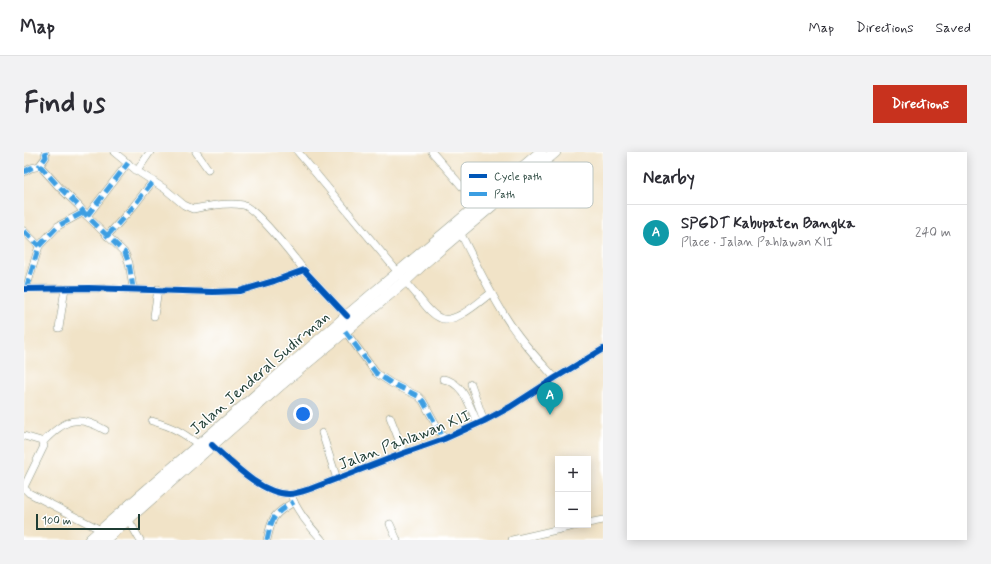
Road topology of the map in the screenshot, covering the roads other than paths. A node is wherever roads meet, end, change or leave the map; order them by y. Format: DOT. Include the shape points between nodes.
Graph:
graph roads {
  1 [pos="114,152"];
  2 [pos="150,152"];
  3 [pos="196,152"];
  4 [pos="298,152"];
  5 [pos="432,152"];
  6 [pos="541,152"];
  7 [pos="555,152"];
  8 [pos="46,153"];
  9 [pos="128,162"];
  10 [pos="529,162"];
  11 [pos="543,162"];
  12 [pos="40,166"];
  13 [pos="208,169"];
  14 [pos="137,171"];
  15 [pos="24,172"];
  16 [pos="153,181"];
  17 [pos="461,185"];
  18 [pos="475,208"];
  19 [pos="488,208"];
  20 [pos="86,214"];
  21 [pos="24,231"];
  22 [pos="460,232"];
  23 [pos="107,236"];
  24 [pos="40,246"];
  25 [pos="304,270"];
  26 [pos="402,277"];
  27 [pos="65,288"];
  28 [pos="133,288"];
  29 [pos="25,289"];
  30 [pos="158,289"];
  31 [pos="491,292"];
  32 [pos="154,316"];
  33 [pos="347,316"];
  34 [pos="60,328"];
  35 [pos="345,331"];
  36 [pos="603,349"];
  37 [pos="555,378"];
  38 [pos="443,379"];
  39 [pos="471,384"];
  40 [pos="390,417"];
  41 [pos="152,421"];
  42 [pos="481,423"];
  43 [pos="105,430"];
  44 [pos="322,433"];
  45 [pos="24,436"];
  46 [pos="444,439"];
  47 [pos="43,442"];
  48 [pos="199,445"];
  49 [pos="212,445"];
  50 [pos="404,453"];
  51 [pos="170,476"];
  52 [pos="337,479"];
  53 [pos="291,494"];
  54 [pos="294,502"];
  55 [pos="128,519"];
  56 [pos="603,520"];
  57 [pos="591,522"];
  58 [pos="390,524"];
  59 [pos="565,528"];
  60 [pos="104,536"];
  61 [pos="90,540"];
  62 [pos="140,540"];
  63 [pos="267,540"];
  64 [pos="322,540"];
  65 [pos="398,540"];
  66 [pos="512,540"];
  1 -- 9 [label="street"];
  2 -- 14 [label="street"];
  3 -- 13 [label="street"];
  4 -- 26 [label="street"];
  5 -- 17 [label="street"];
  6 -- 10 [label="highway, Jalan Jenderal Sudirman"];
  7 -- 11 [label="highway, Jalan Jenderal Sudirman"];
  8 -- 12 [label="street" via="46,158"];
  9 -- 14 [label="street"];
  9 -- 20 [label="street"];
  12 -- 15 [label="street"];
  12 -- 20 [label="street"];
  14 -- 16 [label="street"];
  16 -- 23 [label="street" via="134,207"];
  16 -- 25 [label="street" via="190,208 235,204 250,209"];
  18 -- 26 [label="highway, Jalan Jenderal Sudirman"];
  19 -- 22 [label="highway, Jalan Jenderal Sudirman"];
  20 -- 23 [label="street"];
  20 -- 24 [label="street" via="58,226"];
  21 -- 24 [label="street"];
  22 -- 26 [label="highway, Jalan Jenderal Sudirman"];
  22 -- 31 [label="street"];
  23 -- 28 [label="street" via="126,256"];
  24 -- 29 [label="street"];
  25 -- 30 [label="street" via="240,291"];
  25 -- 33 [label="street"];
  26 -- 31 [label="street" via="430,310 444,320 455,318"];
  26 -- 33 [label="highway, Jalan Jenderal Sudirman"];
  26 -- 35 [label="highway, Jalan Jenderal Sudirman"];
  27 -- 28 [label="street"];
  27 -- 29 [label="street"];
  27 -- 34 [label="street"];
  28 -- 30 [label="street"];
  30 -- 32 [label="street"];
  31 -- 37 [label="street" via="526,346"];
  33 -- 48 [label="highway, Jalan Jenderal Sudirman"];
  35 -- 46 [label="street" via="376,373 391,384 423,400"];
  35 -- 49 [label="highway, Jalan Jenderal Sudirman"];
  36 -- 37 [label="street, Jalan Pahlawan XII"];
  37 -- 42 [label="street, Jalan Pahlawan XII"];
  38 -- 42 [label="street" via="460,388"];
  39 -- 42 [label="street"];
  40 -- 50 [label="street"];
  41 -- 48 [label="street" via="177,430"];
  42 -- 46 [label="street, Jalan Pahlawan XII"];
  43 -- 47 [label="street" via="94,424 75,420 64,424"];
  44 -- 52 [label="street"];
  45 -- 47 [label="street"];
  46 -- 50 [label="street, Jalan Pahlawan XII"];
  47 -- 60 [label="street" via="44,449 25,485 25,490"];
  48 -- 51 [label="highway, Jalan Jenderal Sudirman"];
  49 -- 51 [label="highway, Jalan Jenderal Sudirman"];
  49 -- 53 [label="street, Jalan Pahlawan XII" via="260,484 277,492"];
  50 -- 52 [label="street, Jalan Pahlawan XII"];
  51 -- 55 [label="highway, Jalan Jenderal Sudirman"];
  51 -- 60 [label="highway, Jalan Jenderal Sudirman"];
  52 -- 53 [label="street, Jalan Pahlawan XII"];
  53 -- 54 [label="street"];
  54 -- 63 [label="street" via="276,514"];
  54 -- 64 [label="street"];
  55 -- 60 [label="highway, Jalan Jenderal Sudirman"];
  55 -- 62 [label="street"];
  56 -- 57 [label="street"];
  58 -- 65 [label="street"];
  59 -- 66 [label="street"];
  60 -- 61 [label="highway, Jalan Jenderal Sudirman"];
}
